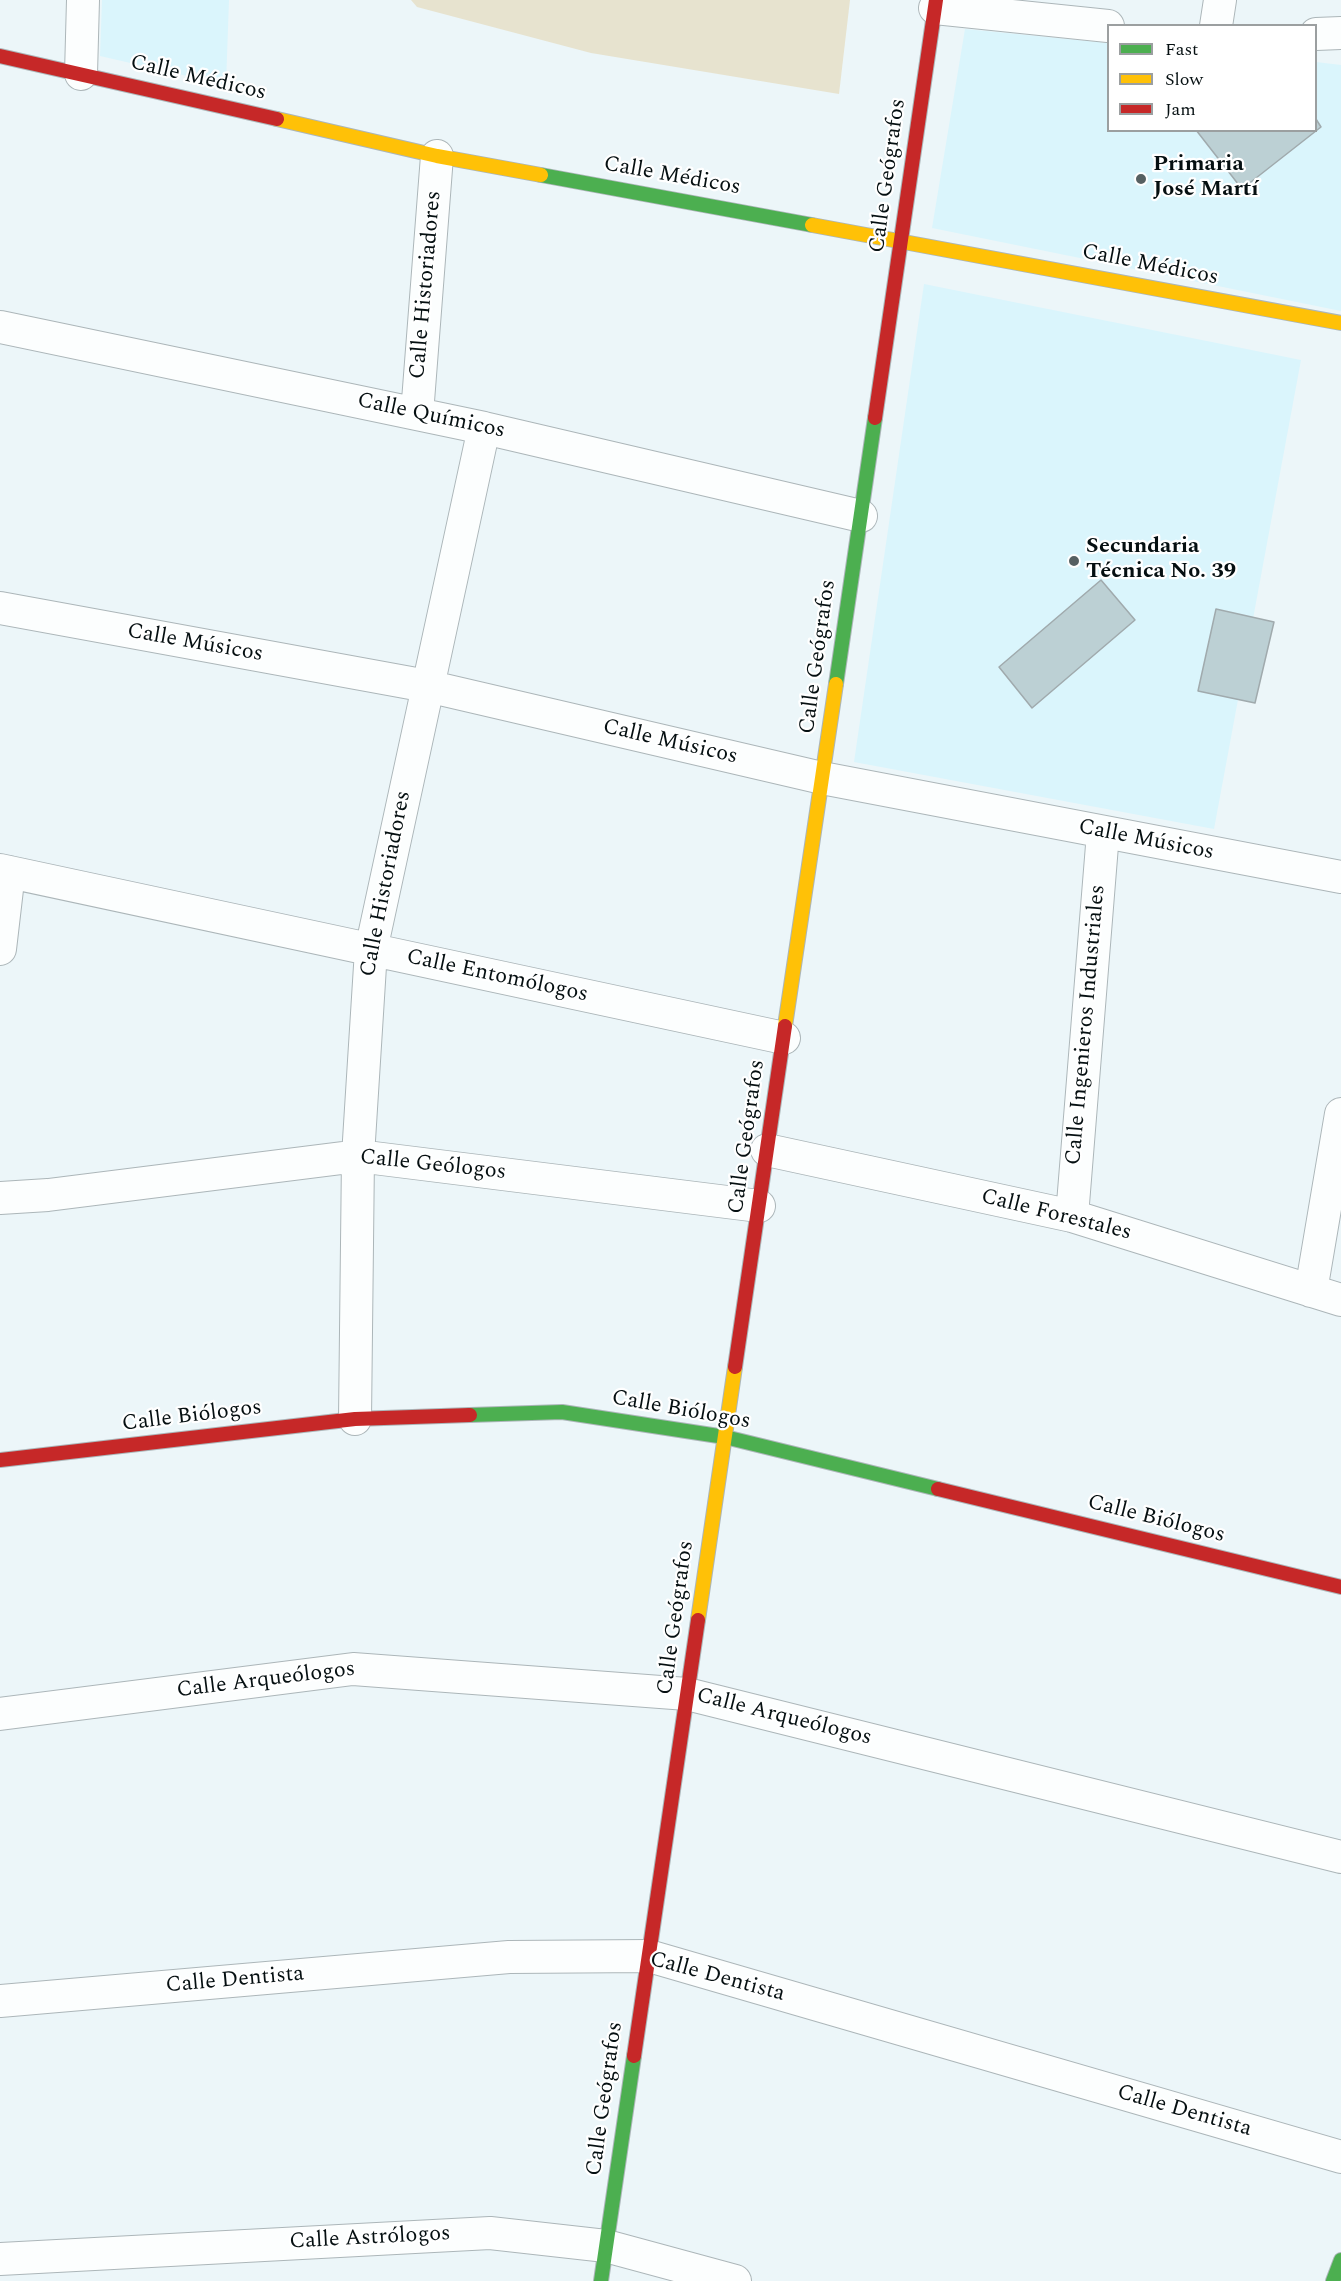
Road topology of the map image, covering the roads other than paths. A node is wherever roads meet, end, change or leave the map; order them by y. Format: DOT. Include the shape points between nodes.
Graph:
graph roads {
  1 [pos="83,0"];
  2 [pos="1220,0"];
  3 [pos="935,4"];
  4 [pos="1216,24"];
  5 [pos="1107,26"];
  6 [pos="1341,33"];
  7 [pos="1317,34"];
  8 [pos="0,56"];
  9 [pos="81,74"];
  10 [pos="437,156"];
  11 [pos="901,240"];
  12 [pos="1341,323"];
  13 [pos="0,327"];
  14 [pos="417,414"];
  15 [pos="484,428"];
  16 [pos="861,516"];
  17 [pos="0,608"];
  18 [pos="427,686"];
  19 [pos="822,778"];
  20 [pos="1103,833"];
  21 [pos="4,871"];
  22 [pos="1341,877"];
  23 [pos="0,949"];
  24 [pos="371,950"];
  25 [pos="784,1038"];
  26 [pos="1341,1114"];
  27 [pos="767,1150"];
  28 [pos="358,1156"];
  29 [pos="0,1198"];
  30 [pos="759,1206"];
  31 [pos="1072,1216"];
  32 [pos="1311,1291"];
  33 [pos="1341,1300"];
  34 [pos="355,1419"];
  35 [pos="725,1437"];
  36 [pos="0,1460"];
  37 [pos="1341,1587"];
  38 [pos="687,1694"];
  39 [pos="0,1714"];
  40 [pos="1341,1857"];
  41 [pos="648,1956"];
  42 [pos="0,2001"];
  43 [pos="1341,2157"];
  44 [pos="606,2246"];
  45 [pos="0,2259"];
  46 [pos="1341,2260"];
  47 [pos="601,2281"];
  48 [pos="735,2281"];
  49 [pos="1333,2281"];
  1 -- 9 [label="street"];
  2 -- 4 [label="street"];
  3 -- 5 [label="street"];
  3 -- 11 [label="street, Calle Geógrafos"];
  6 -- 7 [label="street"];
  8 -- 9 [label="street, Calle Médicos"];
  9 -- 10 [label="street, Calle Médicos"];
  10 -- 11 [label="street, Calle Médicos"];
  10 -- 14 [label="street, Calle Historiadores"];
  11 -- 12 [label="street, Calle Médicos"];
  11 -- 16 [label="street, Calle Geógrafos"];
  13 -- 14 [label="street, Calle Químicos"];
  14 -- 15 [label="street, Calle Químicos"];
  15 -- 16 [label="street, Calle Químicos"];
  15 -- 18 [label="street, Calle Historiadores"];
  16 -- 19 [label="street, Calle Geógrafos"];
  17 -- 18 [label="street, Calle Músicos"];
  18 -- 19 [label="street, Calle Músicos"];
  18 -- 24 [label="street, Calle Historiadores"];
  19 -- 20 [label="street, Calle Músicos"];
  19 -- 25 [label="street, Calle Geógrafos"];
  20 -- 22 [label="street, Calle Músicos"];
  20 -- 31 [label="street, Calle Ingenieros Industriales"];
  21 -- 23 [label="street"];
  21 -- 24 [label="street, Calle Entomólogos"];
  24 -- 25 [label="street, Calle Entomólogos"];
  24 -- 28 [label="street, Calle Historiadores"];
  25 -- 27 [label="street, Calle Geógrafos"];
  26 -- 32 [label="street"];
  27 -- 30 [label="street, Calle Geógrafos"];
  27 -- 31 [label="street, Calle Forestales"];
  28 -- 29 [label="street, Calle Geólogos"];
  28 -- 30 [label="street, Calle Geólogos"];
  28 -- 34 [label="street, Calle Historiadores"];
  30 -- 35 [label="street, Calle Geógrafos"];
  31 -- 32 [label="street, Calle Forestales"];
  32 -- 33 [label="street, Calle Forestales"];
  34 -- 35 [label="street, Calle Biólogos" via="562,1412"];
  34 -- 36 [label="street, Calle Biólogos"];
  35 -- 37 [label="street, Calle Biólogos"];
  35 -- 38 [label="street, Calle Geógrafos"];
  38 -- 39 [label="street, Calle Arqueólogos" via="353,1668"];
  38 -- 40 [label="street, Calle Arqueólogos"];
  38 -- 41 [label="street, Calle Geógrafos"];
  41 -- 42 [label="street, Calle Dentista" via="509,1957"];
  41 -- 43 [label="street, Calle Dentista"];
  41 -- 44 [label="street, Calle Geógrafos"];
  44 -- 45 [label="street, Calle Astrólogos" via="490,2233"];
  44 -- 47 [label="street, Calle Geógrafos"];
  44 -- 48 [label="street, Calle Astrólogos"];
  46 -- 49 [label="street"];
}
